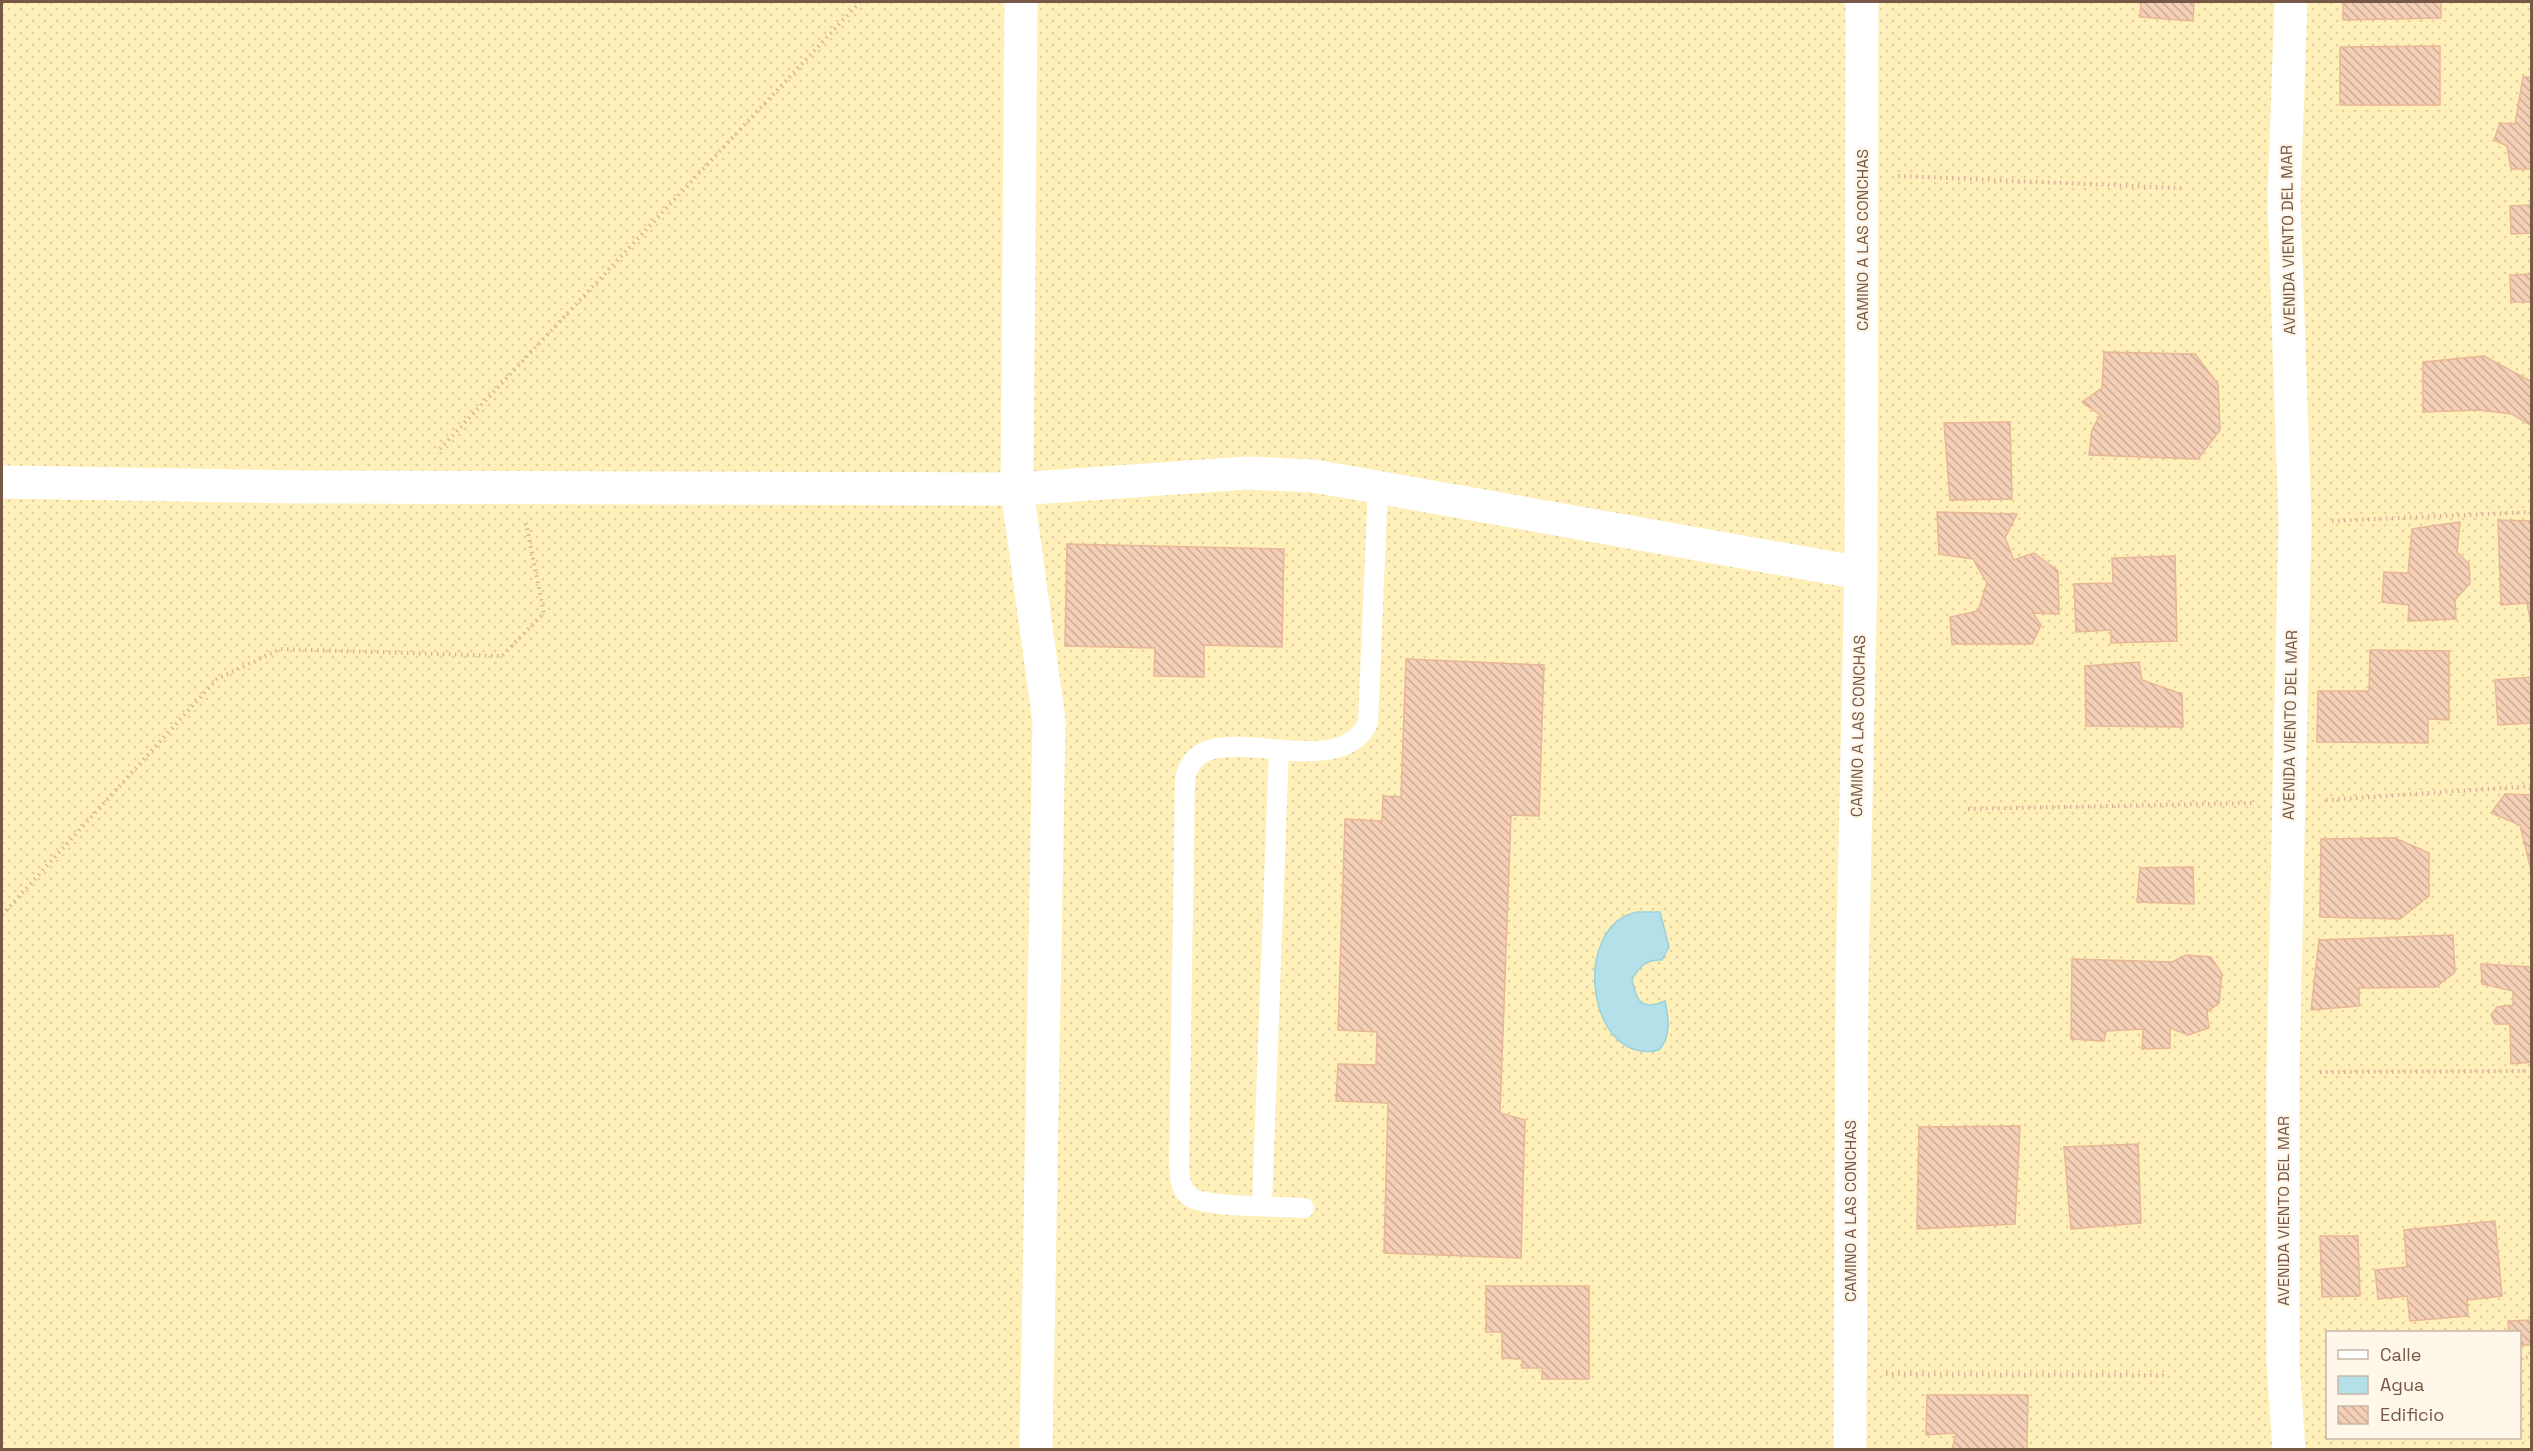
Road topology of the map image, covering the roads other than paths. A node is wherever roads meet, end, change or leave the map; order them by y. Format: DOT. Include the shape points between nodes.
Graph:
graph roads {
  1 [pos="1021,2"];
  2 [pos="1862,2"];
  3 [pos="2291,2"];
  4 [pos="2,482"];
  5 [pos="1378,488"];
  6 [pos="1017,489"];
  7 [pos="1862,573"];
  8 [pos="1280,749"];
  9 [pos="1262,1204"];
  10 [pos="1304,1208"];
  11 [pos="1036,1449"];
  12 [pos="1850,1449"];
  13 [pos="2289,1449"];
  1 -- 6 [label="street"];
  2 -- 7 [label="street, CAMINO A LAS CONCHAS"];
  3 -- 13 [label="street, AVENIDA VIENTO DEL MAR" via="2284,200 2295,522 2283,1072 2283,1363"];
  4 -- 6 [label="street" via="404,488"];
  5 -- 6 [label="street" via="1314,476 1247,473"];
  5 -- 7 [label="street"];
  5 -- 8 [label="lane" via="1368,723 1361,737 1333,751"];
  6 -- 11 [label="street" via="1049,721"];
  7 -- 12 [label="street, CAMINO A LAS CONCHAS" via="1852,981"];
  8 -- 9 [label="lane"];
  8 -- 9 [label="lane" via="1209,749 1191,761 1185,779 1181,1184 1186,1194 1206,1204"];
  9 -- 10 [label="lane"];
}
